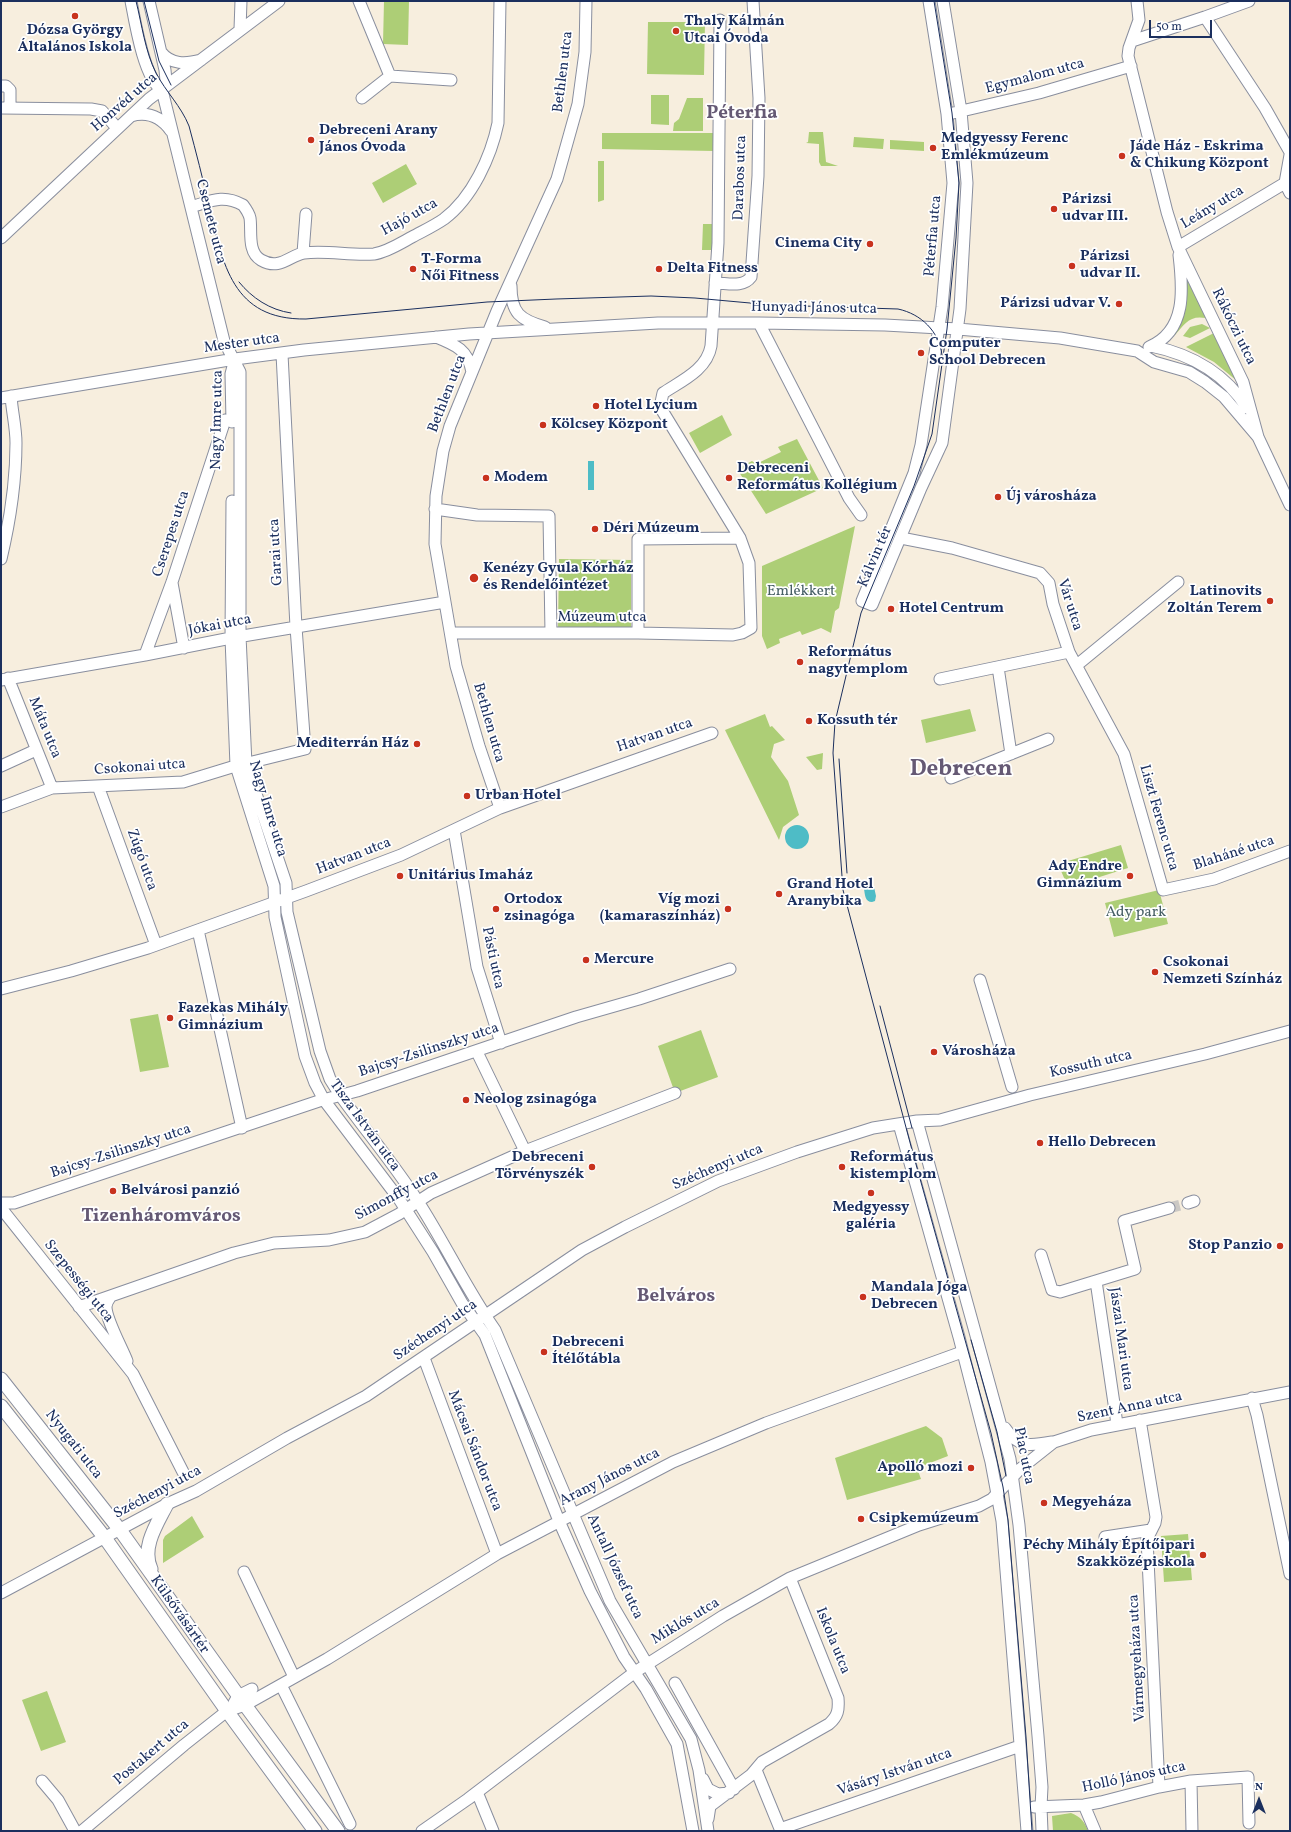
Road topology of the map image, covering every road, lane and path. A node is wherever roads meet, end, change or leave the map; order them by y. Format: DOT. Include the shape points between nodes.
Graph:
graph roads {
  1 [pos="131,1"];
  2 [pos="149,1"];
  3 [pos="241,1"];
  4 [pos="279,1"];
  5 [pos="359,1"];
  6 [pos="500,1"];
  7 [pos="586,1"];
  8 [pos="753,1"];
  9 [pos="929,1"];
  10 [pos="944,1"];
  11 [pos="1137,1"];
  12 [pos="1249,1"];
  13 [pos="1231,5"];
  14 [pos="1205,18"];
  15 [pos="720,20"];
  16 [pos="240,29"];
  17 [pos="1132,41"];
  18 [pos="161,52"];
  19 [pos="201,60"];
  20 [pos="1130,66"];
  21 [pos="390,76"];
  22 [pos="451,80"];
  23 [pos="1,86"];
  24 [pos="162,90"];
  25 [pos="362,98"];
  26 [pos="5,108"];
  27 [pos="961,111"];
  28 [pos="947,114"];
  29 [pos="128,117"];
  30 [pos="117,128"];
  31 [pos="174,135"];
  32 [pos="1290,154"];
  33 [pos="1285,183"];
  34 [pos="1290,193"];
  35 [pos="191,207"];
  36 [pos="306,214"];
  37 [pos="1,238"];
  38 [pos="1178,247"];
  39 [pos="303,253"];
  40 [pos="511,283"];
  41 [pos="715,283"];
  42 [pos="714,323"];
  43 [pos="759,323"];
  44 [pos="939,328"];
  45 [pos="550,329"];
  46 [pos="958,329"];
  47 [pos="488,333"];
  48 [pos="436,337"];
  49 [pos="1152,346"];
  50 [pos="1137,351"];
  51 [pos="282,354"];
  52 [pos="235,359"];
  53 [pos="472,372"];
  54 [pos="6,397"];
  55 [pos="1224,397"];
  56 [pos="225,420"];
  57 [pos="1254,423"];
  58 [pos="1258,437"];
  59 [pos="938,450"];
  60 [pos="914,473"];
  61 [pos="1290,505"];
  62 [pos="435,509"];
  63 [pos="861,515"];
  64 [pos="740,538"];
  65 [pos="901,538"];
  66 [pos="1,559"];
  67 [pos="172,582"];
  68 [pos="1178,582"];
  69 [pos="445,602"];
  70 [pos="296,627"];
  71 [pos="451,633"];
  72 [pos="551,633"];
  73 [pos="638,633"];
  74 [pos="235,637"];
  75 [pos="184,648"];
  76 [pos="1069,652"];
  77 [pos="145,655"];
  78 [pos="1077,665"];
  79 [pos="993,668"];
  80 [pos="4,679"];
  81 [pos="940,679"];
  82 [pos="712,733"];
  83 [pos="1048,739"];
  84 [pos="305,749"];
  85 [pos="36,750"];
  86 [pos="1011,754"];
  87 [pos="1124,754"];
  88 [pos="241,765"];
  89 [pos="1,766"];
  90 [pos="951,778"];
  91 [pos="98,786"];
  92 [pos="52,788"];
  93 [pos="1,807"];
  94 [pos="500,808"];
  95 [pos="454,830"];
  96 [pos="1290,851"];
  97 [pos="1163,890"];
  98 [pos="287,898"];
  99 [pos="274,902"];
  100 [pos="198,930"];
  101 [pos="156,945"];
  102 [pos="730,969"];
  103 [pos="980,980"];
  104 [pos="1,989"];
  105 [pos="1290,1031"];
  106 [pos="500,1043"];
  107 [pos="477,1052"];
  108 [pos="1012,1087"];
  109 [pos="675,1093"];
  110 [pos="340,1095"];
  111 [pos="324,1100"];
  112 [pos="917,1121"];
  113 [pos="899,1124"];
  114 [pos="242,1128"];
  115 [pos="524,1151"];
  116 [pos="418,1201"];
  117 [pos="1,1203"];
  118 [pos="1,1208"];
  119 [pos="1169,1208"];
  120 [pos="406,1209"];
  121 [pos="1042,1255"];
  122 [pos="1096,1282"];
  123 [pos="111,1296"];
  124 [pos="78,1307"];
  125 [pos="485,1316"];
  126 [pos="476,1323"];
  127 [pos="962,1352"];
  128 [pos="424,1358"];
  129 [pos="133,1374"];
  130 [pos="1,1379"];
  131 [pos="1290,1392"];
  132 [pos="1252,1398"];
  133 [pos="1,1406"];
  134 [pos="1140,1420"];
  135 [pos="1001,1422"];
  136 [pos="1117,1424"];
  137 [pos="1054,1442"];
  138 [pos="183,1472"];
  139 [pos="1013,1478"];
  140 [pos="998,1500"];
  141 [pos="167,1504"];
  142 [pos="572,1513"];
  143 [pos="1018,1520"];
  144 [pos="559,1521"];
  145 [pos="120,1530"];
  146 [pos="1149,1534"];
  147 [pos="1105,1537"];
  148 [pos="105,1538"];
  149 [pos="497,1554"];
  150 [pos="244,1572"];
  151 [pos="1290,1574"];
  152 [pos="790,1578"];
  153 [pos="156,1580"];
  154 [pos="1,1593"];
  155 [pos="646,1664"];
  156 [pos="635,1672"];
  157 [pos="294,1677"];
  158 [pos="675,1683"];
  159 [pos="280,1685"];
  160 [pos="252,1688"];
  161 [pos="242,1701"];
  162 [pos="227,1711"];
  163 [pos="1020,1746"];
  164 [pos="699,1770"];
  165 [pos="756,1770"];
  166 [pos="42,1781"];
  167 [pos="1191,1781"];
  168 [pos="1159,1787"];
  169 [pos="732,1791"];
  170 [pos="477,1792"];
  171 [pos="1084,1805"];
  172 [pos="1041,1807"];
  173 [pos="1026,1808"];
  174 [pos="306,1819"];
  175 [pos="1249,1823"];
  176 [pos="350,1824"];
  177 [pos="708,1828"];
  178 [pos="780,1830"];
  179 [pos="76,1831"];
  180 [pos="82,1831"];
  181 [pos="311,1831"];
  182 [pos="315,1831"];
  183 [pos="338,1831"];
  184 [pos="422,1831"];
  185 [pos="493,1831"];
  186 [pos="693,1831"];
  187 [pos="1027,1831"];
  188 [pos="1042,1831"];
  189 [pos="1095,1831"];
  190 [pos="1192,1831"];
  1 -- 24 [label="street" via="145,62 155,84"];
  2 -- 18 [label="street"];
  3 -- 16 [label="street"];
  4 -- 16 [label="street, Honvéd utca"];
  5 -- 21 [label="street"];
  6 -- 39 [label="street, Hajó utca" via="498,123 489,158 465,196 443,219 375,254"];
  7 -- 40 [label="street, Bethlen utca" via="585,52 578,104 557,179"];
  8 -- 41 [label="street, Darabos utca" via="759,98 758,176 751,277 743,284"];
  9 -- 28 [label="street, Péterfia utca"];
  10 -- 27 [label="street, Péterfia utca"];
  11 -- 17 [label="street, Rákóczi utca" via="1140,20"];
  12 -- 13 [label="street"];
  13 -- 14 [label="street"];
  14 -- 17 [label="street"];
  14 -- 32 [label="street" via="1265,108"];
  15 -- 41 [label="street" via="718,243"];
  16 -- 19 [label="street, Honvéd utca"];
  17 -- 20 [label="street, Rákóczi utca" via="1128,52"];
  18 -- 19 [label="street" via="172,61"];
  18 -- 24 [label="street" via="166,81"];
  19 -- 24 [label="street, Honvéd utca"];
  20 -- 27 [label="street, Egymalom utca" via="1039,93"];
  20 -- 38 [label="street, Rákóczi utca"];
  21 -- 22 [label="street"];
  21 -- 25 [label="street"];
  23 -- 26 [label="street" via="6,86 10,90"];
  24 -- 29 [label="street, Honvéd utca"];
  24 -- 31 [label="street, Csemete utca"];
  26 -- 30 [label="street" via="91,109 102,111"];
  27 -- 28 [label="street, Egymalom utca"];
  27 -- 46 [label="street, Péterfia utca" via="967,203"];
  28 -- 44 [label="street, Péterfia utca" via="953,183"];
  29 -- 30 [label="street, Honvéd utca"];
  29 -- 31 [label="street" via="143,113 150,115 163,122"];
  30 -- 37 [label="street, Honvéd utca"];
  31 -- 35 [label="street, Csemete utca"];
  32 -- 33 [label="street"];
  33 -- 34 [label="street"];
  33 -- 38 [label="street, Leány utca"];
  35 -- 39 [label="street, Hajó utca" via="220,198 235,200 243,204 250,217 250,240 261,260 269,263 284,262"];
  35 -- 52 [label="street, Csemete utca" via="224,341"];
  36 -- 39 [label="street"];
  38 -- 49 [label="street, Rákóczi utca" via="1181,304 1170,330"];
  38 -- 57 [label="street, Rákóczi utca" via="1242,382"];
  40 -- 45 [label="street" via="511,301 515,311"];
  40 -- 47 [label="street, Bethlen utca"];
  41 -- 42 [label="street"];
  42 -- 43 [label="street, Hunyadi János utca"];
  42 -- 45 [label="street, Hunyadi János utca" via="658,323"];
  42 -- 64 [label="street" via="711,350 706,361 663,393 660,407"];
  43 -- 44 [label="street, Hunyadi János utca"];
  43 -- 63 [label="street" via="849,498"];
  44 -- 46 [label="street, Hunyadi János utca"];
  44 -- 60 [label="street, Péterfia utca" via="921,445"];
  45 -- 47 [label="street, Hunyadi János utca"];
  46 -- 50 [label="street, Hunyadi János utca" via="1060,338"];
  46 -- 59 [label="street, Péterfia utca" via="942,444"];
  47 -- 48 [label="street, Mester utca"];
  47 -- 53 [label="street, Bethlen utca"];
  48 -- 51 [label="street, Mester utca"];
  48 -- 53 [label="street" via="464,353 470,362"];
  49 -- 50 [label="street, Hunyadi János utca"];
  49 -- 57 [label="street, Rákóczi utca" via="1178,352 1212,370 1246,406"];
  50 -- 55 [label="street, Hunyadi János utca" via="1154,362 1189,372"];
  51 -- 52 [label="street, Mester utca"];
  51 -- 70 [label="street, Garai utca"];
  52 -- 54 [label="street, Mester utca"];
  52 -- 74 [label="street, Nagy Imre utca" via="231,374"];
  53 -- 62 [label="street, Bethlen utca" via="450,426 443,451"];
  54 -- 66 [label="street" via="16,449 8,530"];
  55 -- 58 [label="street, Rákóczi utca"];
  56 -- 67 [label="street, Cserepes utca"];
  57 -- 58 [label="street, Rákóczi utca"];
  58 -- 61 [label="street, Rákóczi utca"];
  59 -- 65 [label="street, Kálvin tér"];
  60 -- 65 [label="street, Kálvin tér" via="867,603"];
  62 -- 69 [label="street, Bethlen utca" via="435,544"];
  62 -- 72 [label="street" via="477,515 549,516"];
  64 -- 73 [label="street" via="638,539"];
  64 -- 73 [label="street, Múzeum utca" via="749,563 751,628 732,635"];
  65 -- 76 [label="street, Vár utca" via="952,548 1040,573 1049,583 1053,604"];
  67 -- 75 [label="street"];
  67 -- 77 [label="street, Cserepes utca"];
  68 -- 78 [label="street"];
  69 -- 70 [label="street, Jókai utca"];
  69 -- 71 [label="street, Bethlen utca"];
  70 -- 74 [label="street, Jókai utca"];
  70 -- 84 [label="street, Garai utca"];
  71 -- 72 [label="street, Múzeum utca"];
  71 -- 94 [label="street, Bethlen utca" via="456,666 478,746"];
  72 -- 73 [label="street, Múzeum utca"];
  74 -- 75 [label="street, Jókai utca"];
  74 -- 88 [label="street, Nagy Imre utca"];
  75 -- 77 [label="street, Jókai utca"];
  76 -- 78 [label="street, Vár utca"];
  76 -- 79 [label="street"];
  77 -- 80 [label="street, Jókai utca"];
  78 -- 87 [label="street, Vár utca"];
  79 -- 81 [label="street"];
  79 -- 86 [label="street"];
  80 -- 85 [label="street, Máta utca"];
  82 -- 94 [label="street, Hatvan utca"];
  83 -- 86 [label="street"];
  84 -- 88 [label="street, Csokonai utca"];
  85 -- 89 [label="street"];
  85 -- 92 [label="street, Máta utca"];
  86 -- 90 [label="street"];
  87 -- 97 [label="street, Liszt Ferenc utca"];
  88 -- 91 [label="street, Csokonai utca" via="184,782"];
  88 -- 98 [label="street, Nagy Imre utca" via="286,883"];
  88 -- 99 [label="street, Nagy Imre utca" via="274,886"];
  91 -- 92 [label="street, Csokonai utca"];
  91 -- 101 [label="street, Zúgó utca"];
  92 -- 93 [label="street, Csokonai utca"];
  94 -- 95 [label="street, Hatvan utca"];
  95 -- 98 [label="street, Hatvan utca" via="401,855"];
  95 -- 106 [label="street, Pásti utca" via="477,967"];
  96 -- 97 [label="street, Blaháné utca" via="1214,879"];
  98 -- 99 [label="street, Hatvan utca"];
  98 -- 110 [label="street, Tisza István utca" via="287,912 320,1051 330,1079"];
  99 -- 100 [label="street, Hatvan utca"];
  99 -- 111 [label="street, Tisza István utca" via="304,1056"];
  100 -- 101 [label="street, Hatvan utca"];
  100 -- 114 [label="street"];
  101 -- 104 [label="street, Hatvan utca"];
  102 -- 106 [label="street, Bajcsy-Zsilinszky utca"];
  103 -- 108 [label="street"];
  105 -- 112 [label="street, Kossuth utca" via="1205,1054 1030,1095 940,1120"];
  106 -- 107 [label="street, Bajcsy-Zsilinszky utca"];
  107 -- 110 [label="street, Bajcsy-Zsilinszky utca"];
  107 -- 115 [label="street"];
  109 -- 115 [label="street, Simonffy utca"];
  110 -- 111 [label="street, Bajcsy-Zsilinszky utca"];
  110 -- 116 [label="street, Tisza István utca"];
  111 -- 114 [label="street, Bajcsy-Zsilinszky utca"];
  111 -- 120 [label="street, Tisza István utca"];
  112 -- 113 [label="street, Kossuth utca"];
  112 -- 135 [label="street, Piac utca"];
  113 -- 125 [label="street, Széchenyi utca" via="873,1128 718,1181 582,1250"];
  113 -- 127 [label="street"];
  114 -- 117 [label="street, Bajcsy-Zsilinszky utca" via="14,1203"];
  115 -- 116 [label="street, Simonffy utca"];
  116 -- 120 [label="street, Simonffy utca"];
  116 -- 125 [label="street, Tisza István utca"];
  118 -- 124 [label="street, Szepességi utca"];
  119 -- 122 [label="street" via="1124,1220 1135,1269"];
  120 -- 123 [label="street, Simonffy utca" via="365,1232 329,1240 274,1244 234,1253"];
  120 -- 126 [label="street, Tisza István utca"];
  121 -- 122 [label="street" via="1052,1290 1060,1292"];
  122 -- 136 [label="street, Jászai Mari utca"];
  123 -- 124 [label="street, Simonffy utca"];
  123 -- 129 [label="street, Szepességi utca" via="106,1307 108,1316"];
  124 -- 129 [label="street, Szepességi utca"];
  125 -- 126 [label="street, Széchenyi utca"];
  125 -- 142 [label="street, Antall József utca" via="495,1330"];
  126 -- 128 [label="street, Széchenyi utca"];
  126 -- 144 [label="street, Antall József utca" via="484,1335"];
  127 -- 140 [label="street" via="985,1434"];
  127 -- 142 [label="street, Arany János utca" via="752,1429 673,1462"];
  128 -- 141 [label="street, Széchenyi utca" via="366,1396 196,1491"];
  128 -- 149 [label="street, Mácsai Sándor utca"];
  129 -- 138 [label="street, Szepességi utca"];
  130 -- 145 [label="main road, Nyugati utca"];
  131 -- 132 [label="street, Szent Anna utca"];
  132 -- 134 [label="street, Szent Anna utca"];
  132 -- 151 [label="street"];
  133 -- 148 [label="main road"];
  134 -- 136 [label="street, Szent Anna utca"];
  134 -- 146 [label="street, Vármegyeháza utca" via="1156,1517"];
  135 -- 137 [label="street" via="1018,1442 1031,1446"];
  135 -- 139 [label="street, Piac utca"];
  136 -- 137 [label="street, Szent Anna utca"];
  137 -- 139 [label="street, Szent Anna utca" via="1020,1469"];
  139 -- 140 [label="street, Szent Anna utca"];
  139 -- 143 [label="street, Piac utca"];
  140 -- 143 [label="street"];
  140 -- 152 [label="street, Miklós utca" via="919,1525"];
  140 -- 163 [label="street"];
  141 -- 145 [label="street, Széchenyi utca"];
  141 -- 153 [label="main road" via="148,1547 148,1562"];
  142 -- 144 [label="street, Arany János utca"];
  142 -- 155 [label="street, Antall József utca" via="610,1601"];
  143 -- 172 [label="street, Piac utca" via="1042,1779"];
  144 -- 149 [label="street, Arany János utca"];
  144 -- 156 [label="street, Antall József utca" via="601,1613 624,1657"];
  145 -- 148 [label="street, Széchenyi utca"];
  145 -- 153 [label="main road, Külsővásártér"];
  146 -- 147 [label="street"];
  146 -- 168 [label="street, Vármegyeháza utca"];
  148 -- 154 [label="street, Széchenyi utca"];
  148 -- 162 [label="main road, Külsővásártér"];
  149 -- 157 [label="street, Arany János utca"];
  150 -- 157 [label="street"];
  152 -- 155 [label="street, Miklós utca"];
  152 -- 165 [label="street, Iskola utca" via="838,1698 839,1709 829,1724 762,1762"];
  153 -- 161 [label="main road, Külsővásártér"];
  155 -- 156 [label="street, Miklós utca"];
  155 -- 164 [label="street, Antall József utca" via="685,1727 695,1750"];
  156 -- 170 [label="street, Miklós utca"];
  156 -- 186 [label="street, Antall József utca" via="677,1744"];
  157 -- 159 [label="street"];
  158 -- 169 [label="street"];
  159 -- 161 [label="street"];
  159 -- 176 [label="street"];
  160 -- 161 [label="street"];
  161 -- 162 [label="street, Postakert utca"];
  161 -- 183 [label="main road, Külsővásártér"];
  162 -- 174 [label="main road, Külsővásártér"];
  162 -- 180 [label="street, Postakert utca"];
  163 -- 173 [label="street"];
  163 -- 178 [label="street, Vásáry István utca"];
  164 -- 169 [label="street" via="708,1789 718,1794"];
  164 -- 177 [label="street, Antall József utca"];
  165 -- 169 [label="street"];
  165 -- 178 [label="street"];
  166 -- 179 [label="street" via="58,1800"];
  167 -- 168 [label="street, Holló János utca"];
  167 -- 175 [label="street, Holló János utca" via="1248,1778"];
  167 -- 190 [label="street"];
  168 -- 171 [label="street, Holló János utca"];
  169 -- 177 [label="street" via="710,1806"];
  170 -- 184 [label="street, Miklós utca"];
  170 -- 185 [label="street"];
  171 -- 172 [label="street, Holló János utca"];
  171 -- 189 [label="street"];
  172 -- 173 [label="street, Holló János utca"];
  172 -- 188 [label="street, Piac utca"];
  173 -- 187 [label="street"];
  174 -- 181 [label="main road"];
  174 -- 182 [label="main road, Külsővásártér"];
}
